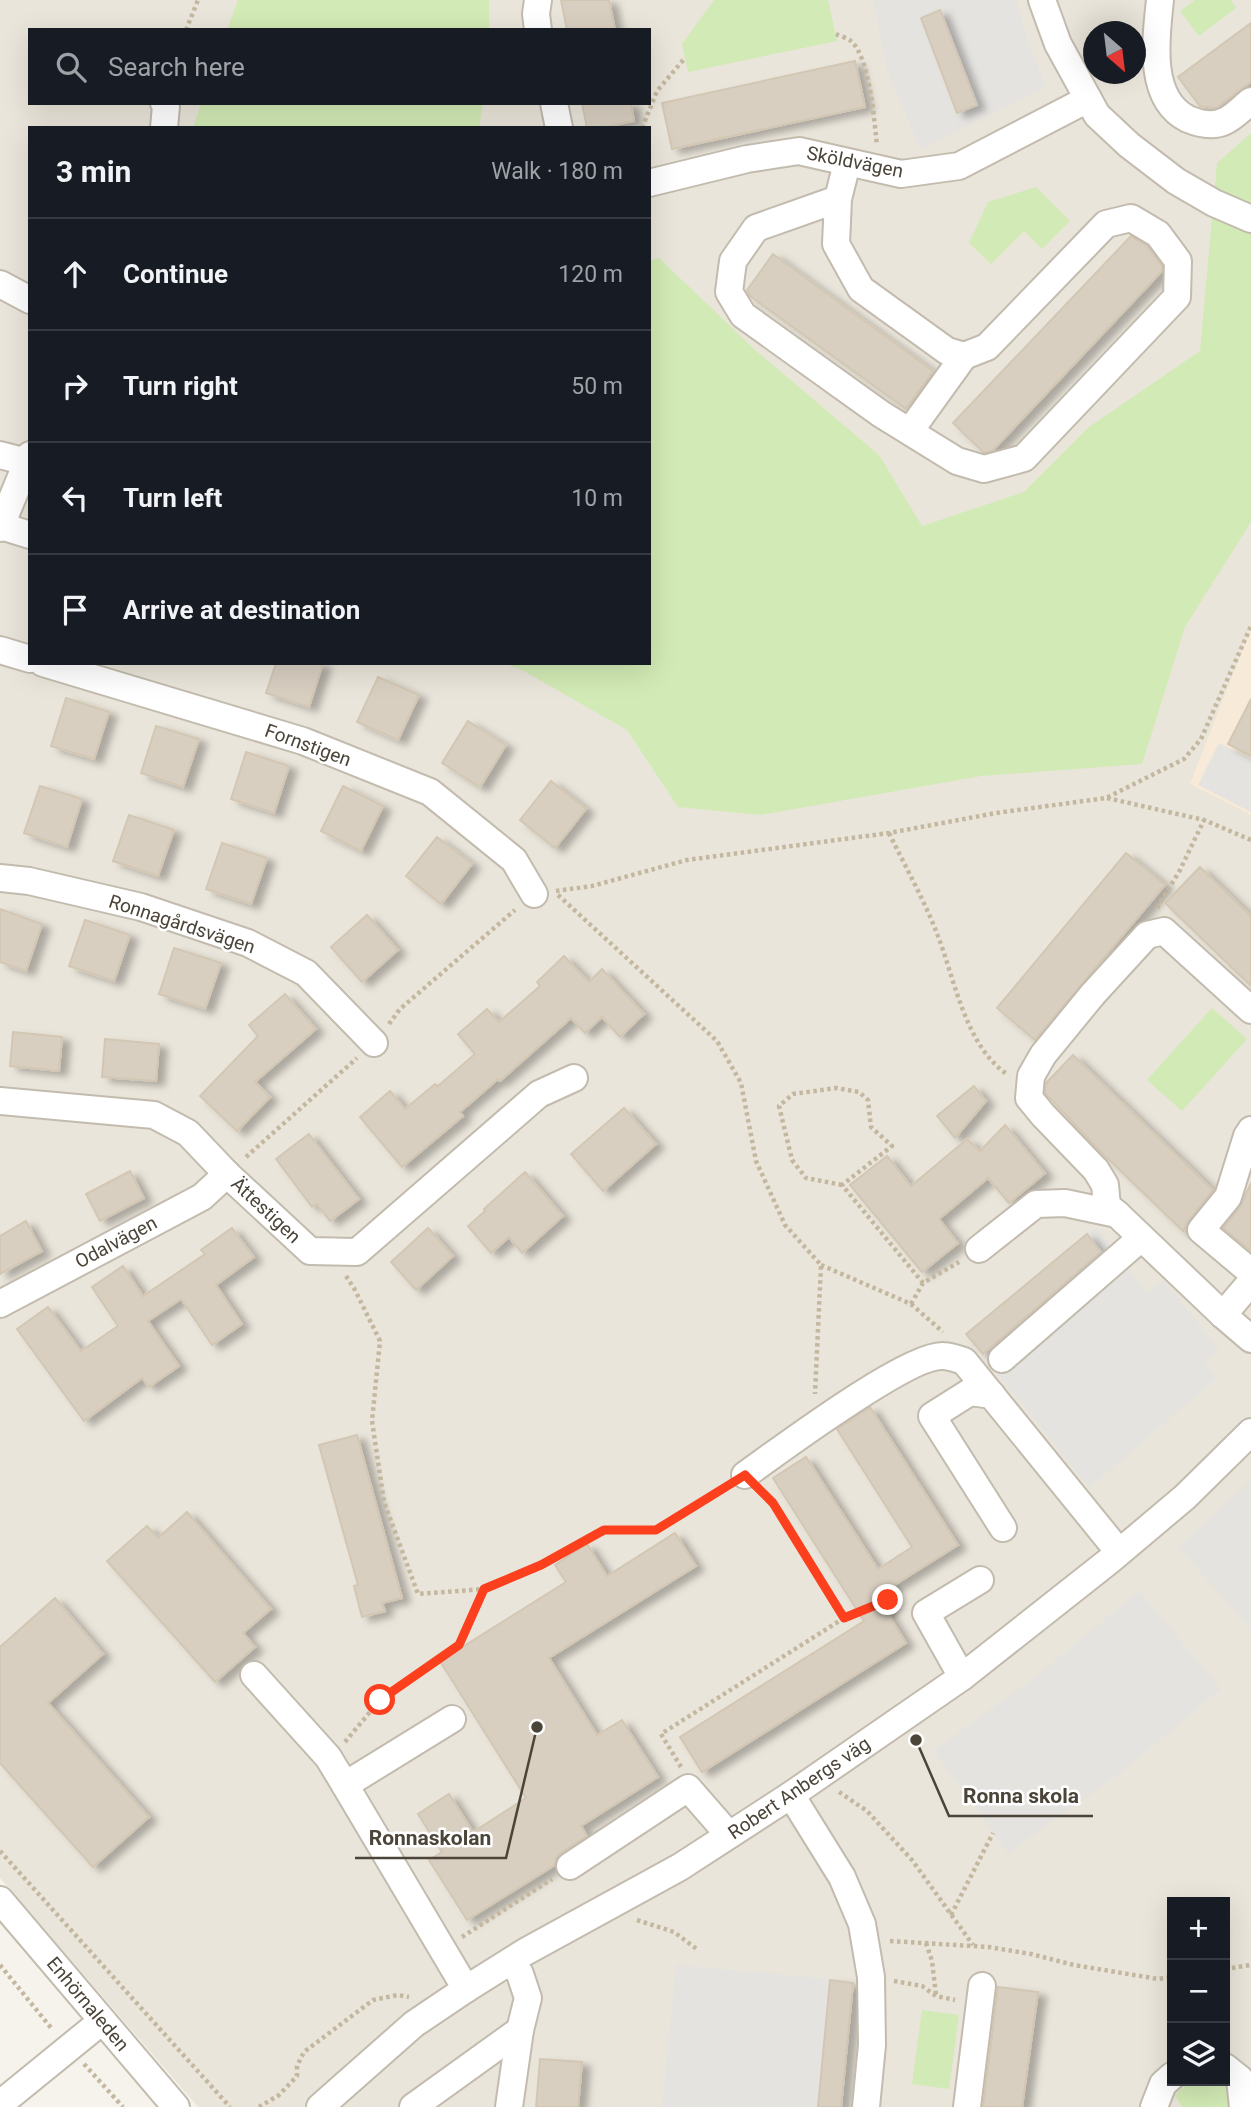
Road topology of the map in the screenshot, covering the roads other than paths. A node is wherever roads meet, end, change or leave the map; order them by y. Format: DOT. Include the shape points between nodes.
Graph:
graph roads {
  1 [pos="538,0"];
  2 [pos="1042,0"];
  3 [pos="1160,0"];
  4 [pos="538,28"];
  5 [pos="1088,99"];
  6 [pos="1251,101"];
  7 [pos="554,105"];
  8 [pos="559,126"];
  9 [pos="847,163"];
  10 [pos="651,183"];
  11 [pos="838,199"];
  12 [pos="1251,219"];
  13 [pos="1024,278"];
  14 [pos="0,284"];
  15 [pos="28,299"];
  16 [pos="1028,305"];
  17 [pos="964,356"];
  18 [pos="910,431"];
  19 [pos="0,455"];
  20 [pos="28,459"];
  21 [pos="3,515"];
  22 [pos="28,534"];
  23 [pos="0,650"];
  24 [pos="28,658"];
  25 [pos="50,665"];
  26 [pos="0,878"];
  27 [pos="534,894"];
  28 [pos="1251,1010"];
  29 [pos="374,1043"];
  30 [pos="574,1078"];
  31 [pos="0,1101"];
  32 [pos="1251,1130"];
  33 [pos="227,1174"];
  34 [pos="1117,1214"];
  35 [pos="1141,1238"];
  36 [pos="979,1248"];
  37 [pos="1251,1272"];
  38 [pos="1251,1282"];
  39 [pos="0,1304"];
  40 [pos="1223,1315"];
  41 [pos="1251,1339"];
  42 [pos="1002,1359"];
  43 [pos="992,1395"];
  44 [pos="1251,1432"];
  45 [pos="745,1475"];
  46 [pos="1003,1528"];
  47 [pos="1119,1552"];
  48 [pos="980,1580"];
  49 [pos="254,1675"];
  50 [pos="962,1677"];
  51 [pos="452,1719"];
  52 [pos="345,1785"];
  53 [pos="791,1795"];
  54 [pos="729,1835"];
  55 [pos="570,1866"];
  56 [pos="0,1900"];
  57 [pos="511,1961"];
  58 [pos="466,1989"];
  59 [pos="981,1995"];
  60 [pos="102,2021"];
  61 [pos="520,2030"];
  62 [pos="1230,2071"];
  63 [pos="1167,2080"];
  64 [pos="333,2103"];
  65 [pos="0,2104"];
  66 [pos="176,2107"];
  67 [pos="413,2107"];
  68 [pos="509,2107"];
  69 [pos="866,2107"];
  70 [pos="967,2107"];
  71 [pos="1154,2107"];
  72 [pos="1243,2107"];
  1 -- 4 [label="street"];
  2 -- 5 [label="street" via="1058,44"];
  3 -- 6 [label="street" via="1154,47 1161,88 1178,114 1201,125 1224,121"];
  5 -- 9 [label="street, Sköldvägen" via="959,166 901,174"];
  5 -- 12 [label="street" via="1097,115 1129,145 1176,181"];
  7 -- 8 [label="street"];
  9 -- 10 [label="street, Sköldvägen" via="799,151"];
  9 -- 11 [label="street"];
  11 -- 17 [label="street" via="836,244 861,289 947,351"];
  11 -- 18 [label="street" via="756,228 733,261 729,292 743,315"];
  13 -- 16 [label="street"];
  14 -- 15 [label="street"];
  16 -- 17 [label="street" via="987,347"];
  16 -- 18 [label="street" via="1105,223 1131,218 1158,234 1178,261 1177,297 1024,458 984,469 957,461"];
  17 -- 18 [label="street"];
  19 -- 20 [label="street"];
  20 -- 21 [label="street"];
  21 -- 22 [label="street"];
  23 -- 24 [label="street"];
  25 -- 27 [label="street, Fornstigen" via="303,741 429,792 514,860"];
  26 -- 29 [label="street, Ronnagårdsvägen" via="141,907 248,943 306,973"];
  28 -- 34 [label="street" via="1164,931 1147,935 1043,1055 1031,1076 1029,1098 1096,1170 1105,1185 1107,1206"];
  30 -- 33 [label="street, Ättestigen" via="539,1094 357,1252 310,1251"];
  31 -- 33 [label="street, Ättestigen" via="153,1115 188,1133"];
  32 -- 37 [label="street" via="1228,1197 1200,1230"];
  33 -- 39 [label="street, Odalvägen" via="202,1196"];
  34 -- 35 [label="street"];
  34 -- 36 [label="street" via="1065,1203 1037,1204"];
  35 -- 40 [label="street"];
  35 -- 42 [label="street"];
  38 -- 40 [label="street"];
  40 -- 41 [label="street"];
  43 -- 45 [label="street" via="964,1361 941,1355 906,1367"];
  43 -- 46 [label="street" via="970,1392 932,1416"];
  43 -- 47 [label="street"];
  44 -- 47 [label="street, Robert Anbergs väg" via="1185,1497"];
  47 -- 50 [label="street, Robert Anbergs väg"];
  48 -- 50 [label="street" via="926,1613"];
  49 -- 52 [label="street" via="330,1761"];
  50 -- 53 [label="street, Robert Anbergs väg"];
  51 -- 52 [label="street"];
  52 -- 58 [label="street"];
  53 -- 54 [label="street, Robert Anbergs väg"];
  53 -- 69 [label="street" via="842,1877 862,1924 871,1977 872,2045"];
  54 -- 55 [label="street" via="688,1788"];
  54 -- 57 [label="street, Robert Anbergs väg"];
  56 -- 60 [label="street, Enhörnaleden"];
  57 -- 58 [label="street, Robert Anbergs väg"];
  57 -- 61 [label="street" via="528,1998"];
  58 -- 64 [label="street, Robert Anbergs väg" via="414,2024"];
  59 -- 70 [label="street"];
  60 -- 65 [label="street"];
  60 -- 66 [label="street, Enhörnaleden"];
  61 -- 67 [label="street"];
  61 -- 68 [label="street"];
  62 -- 72 [label="street" via="1240,2079"];
  63 -- 71 [label="street"];
}
